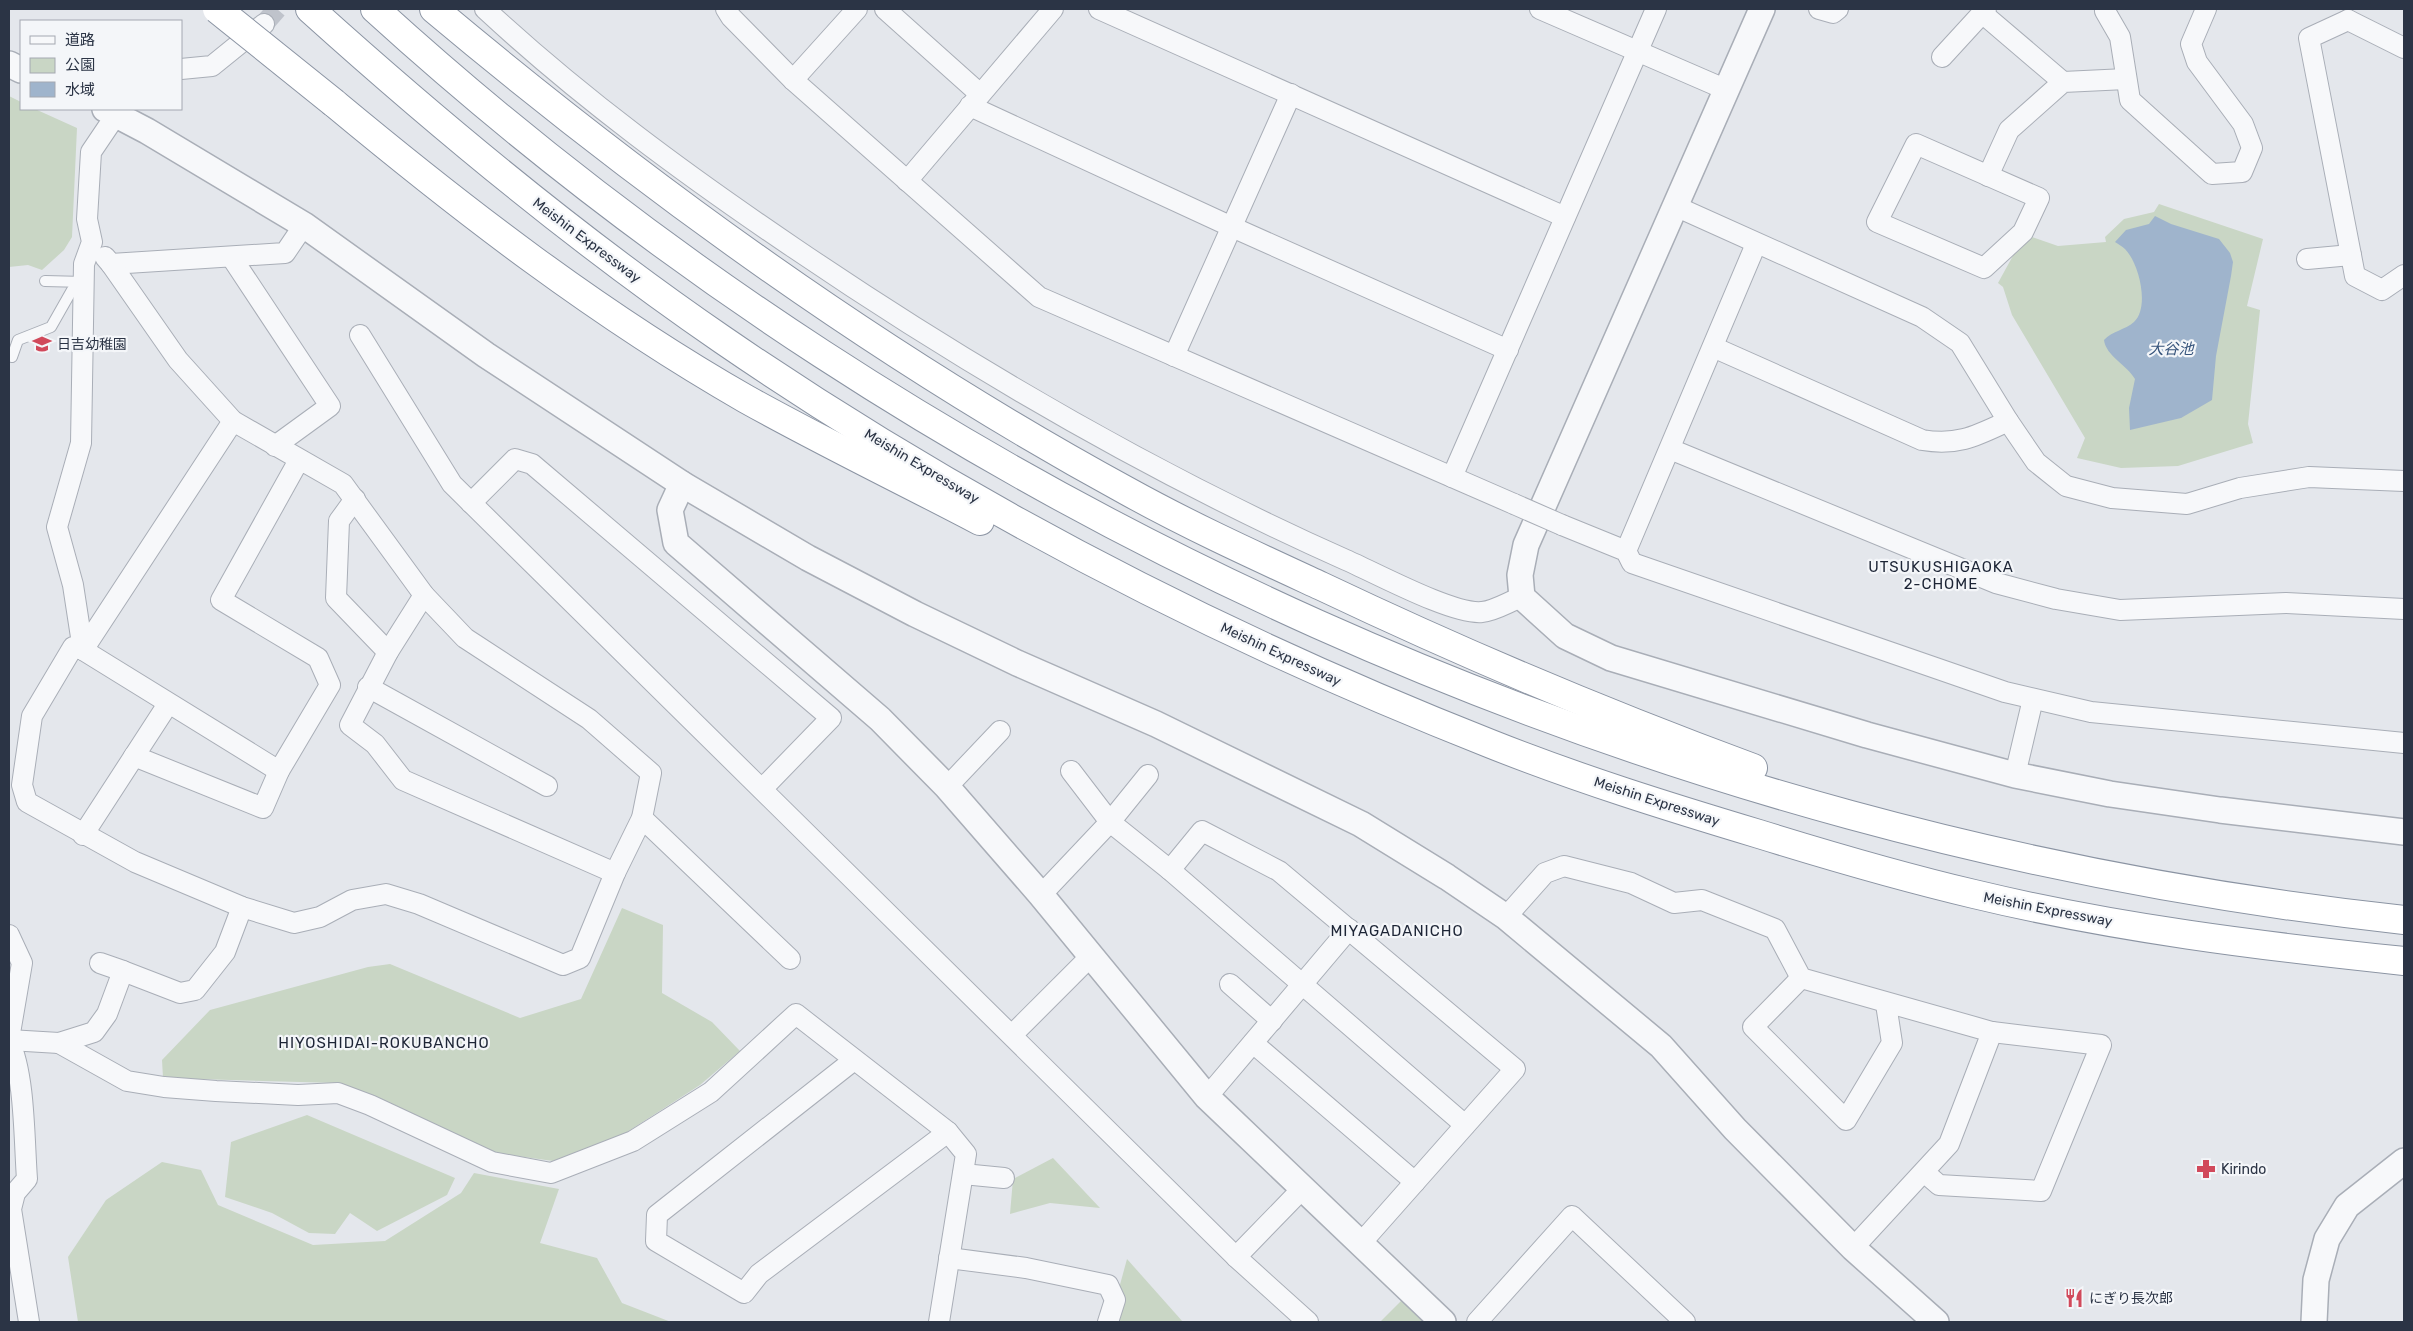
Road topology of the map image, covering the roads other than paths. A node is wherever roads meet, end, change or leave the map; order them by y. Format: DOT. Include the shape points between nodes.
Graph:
graph roads {
  1 [pos="217,9"];
  2 [pos="310,9"];
  3 [pos="376,9"];
  4 [pos="434,9"];
  5 [pos="485,9"];
  6 [pos="726,9"];
  7 [pos="857,9"];
  8 [pos="884,9"];
  9 [pos="1053,9"];
  10 [pos="1099,9"];
  11 [pos="1540,9"];
  12 [pos="1656,9"];
  13 [pos="1762,9"];
  14 [pos="1819,9"];
  15 [pos="1838,9"];
  16 [pos="2106,9"];
  17 [pos="2206,9"];
  18 [pos="1984,11"];
  19 [pos="2348,14"];
  20 [pos="264,24"];
  21 [pos="2404,48"];
  22 [pos="1638,51"];
  23 [pos="1942,57"];
  24 [pos="182,69"];
  25 [pos="2126,79"];
  26 [pos="793,80"];
  27 [pos="2063,82"];
  28 [pos="1727,90"];
  29 [pos="1291,94"];
  30 [pos="976,100"];
  31 [pos="114,111"];
  32 [pos="1988,176"];
  33 [pos="907,181"];
  34 [pos="1675,206"];
  35 [pos="1565,217"];
  36 [pos="304,225"];
  37 [pos="1232,227"];
  38 [pos="92,242"];
  39 [pos="1756,244"];
  40 [pos="2351,255"];
  41 [pos="232,258"];
  42 [pos="2307,259"];
  43 [pos="111,264"];
  44 [pos="2404,275"];
  45 [pos="45,281"];
  46 [pos="84,282"];
  47 [pos="360,335"];
  48 [pos="1713,347"];
  49 [pos="1508,350"];
  50 [pos="1174,356"];
  51 [pos="12,357"];
  52 [pos="233,421"];
  53 [pos="2008,421"];
  54 [pos="275,446"];
  55 [pos="1670,449"];
  56 [pos="299,460"];
  57 [pos="1452,477"];
  58 [pos="2404,481"];
  59 [pos="682,484"];
  60 [pos="355,499"];
  61 [pos="471,503"];
  62 [pos="1626,551"];
  63 [pos="424,595"];
  64 [pos="1522,597"];
  65 [pos="2404,609"];
  66 [pos="83,650"];
  67 [pos="388,652"];
  68 [pos="368,687"];
  69 [pos="2033,699"];
  70 [pos="168,704"];
  71 [pos="1000,731"];
  72 [pos="2404,743"];
  73 [pos="134,756"];
  74 [pos="279,771"];
  75 [pos="1070,771"];
  76 [pos="2015,774"];
  77 [pos="1148,775"];
  78 [pos="547,786"];
  79 [pos="947,787"];
  80 [pos="762,789"];
  81 [pos="642,818"];
  82 [pos="1110,822"];
  83 [pos="2404,832"];
  84 [pos="83,835"];
  85 [pos="1170,870"];
  86 [pos="615,873"];
  87 [pos="1041,895"];
  88 [pos="242,907"];
  89 [pos="2334,913"];
  90 [pos="1506,917"];
  91 [pos="2404,920"];
  92 [pos="1349,929"];
  93 [pos="9,935"];
  94 [pos="2299,950"];
  95 [pos="1091,956"];
  96 [pos="790,959"];
  97 [pos="2404,961"];
  98 [pos="100,963"];
  99 [pos="123,972"];
  100 [pos="1801,978"];
  101 [pos="1230,984"];
  102 [pos="1302,985"];
  103 [pos="1886,1004"];
  104 [pos="1272,1021"];
  105 [pos="1992,1032"];
  106 [pos="1012,1035"];
  107 [pos="9,1040"];
  108 [pos="59,1043"];
  109 [pos="1253,1043"];
  110 [pos="854,1060"];
  111 [pos="1208,1097"];
  112 [pos="1465,1125"];
  113 [pos="948,1132"];
  114 [pos="2404,1161"];
  115 [pos="1924,1172"];
  116 [pos="963,1174"];
  117 [pos="1004,1178"];
  118 [pos="1414,1182"];
  119 [pos="1303,1188"];
  120 [pos="12,1193"];
  121 [pos="1361,1243"];
  122 [pos="1853,1248"];
  123 [pos="1236,1257"];
  124 [pos="950,1258"];
  125 [pos="29,1322"];
  126 [pos="939,1322"];
  127 [pos="1108,1322"];
  128 [pos="1308,1322"];
  129 [pos="1443,1322"];
  130 [pos="1477,1322"];
  131 [pos="1686,1322"];
  132 [pos="1936,1322"];
  133 [pos="2314,1322"];
  1 -- 94 [label="highway, bridge" via="407,164 578,292 745,398 1196,634 1352,705 1492,762 1651,819 1807,866 1971,909 2145,940"];
  2 -- 94 [label="highway, Meishin Expressway" via="496,170 723,340 967,493 1099,566 1229,630 1361,691 1496,746 1657,803 1813,850 1976,895 2152,929"];
  3 -- 89 [label="highway" via="514,128 745,302 986,455 1117,527 1251,594 1515,706 1675,762 1836,811 1994,851 2162,885"];
  4 -- 89 [label="highway" via="648,181 798,289 901,357 1128,492 1394,621 1642,728 1756,769 1843,796 1995,836 2166,872"];
  5 -- 64 [label="street" via="579,92 725,201 873,302 1066,419 1202,492 1456,609 1483,612"];
  6 -- 26 [label="street"];
  7 -- 26 [label="street"];
  8 -- 30 [label="street"];
  9 -- 30 [label="street"];
  10 -- 29 [label="street"];
  11 -- 22 [label="street"];
  12 -- 22 [label="street"];
  13 -- 28 [label="street"];
  14 -- 15 [label="street" via="1833,12"];
  16 -- 25 [label="street" via="2120,37"];
  17 -- 25 [label="street" via="2191,44 2197,62 2243,124 2252,148 2242,172 2212,174 2130,100"];
  18 -- 23 [label="street"];
  18 -- 27 [label="street"];
  19 -- 21 [label="street"];
  19 -- 40 [label="street" via="2309,38"];
  20 -- 24 [label="street" via="212,66"];
  22 -- 28 [label="street"];
  22 -- 35 [label="street"];
  25 -- 27 [label="street"];
  26 -- 33 [label="street"];
  27 -- 32 [label="street" via="2009,130"];
  28 -- 34 [label="street"];
  29 -- 35 [label="street"];
  29 -- 37 [label="street"];
  30 -- 33 [label="street"];
  30 -- 37 [label="street"];
  31 -- 36 [label="street"];
  31 -- 38 [label="street" via="91,152 88,219"];
  32 -- 32 [label="street" via="2039,198 2023,232 1984,268 1877,222 1916,144"];
  33 -- 50 [label="street" via="1039,297"];
  34 -- 39 [label="street"];
  34 -- 64 [label="street" via="1526,545 1520,575"];
  35 -- 49 [label="street"];
  36 -- 41 [label="street" via="285,254"];
  36 -- 59 [label="street" via="486,355"];
  37 -- 49 [label="street"];
  37 -- 50 [label="street"];
  38 -- 43 [label="street"];
  38 -- 46 [label="street" via="84,264"];
  39 -- 48 [label="street"];
  39 -- 53 [label="street" via="1922,317 1953,338 1960,343"];
  40 -- 42 [label="street"];
  40 -- 44 [label="street" via="2355,276 2382,290"];
  41 -- 43 [label="street"];
  41 -- 54 [label="street" via="330,406"];
  43 -- 52 [label="street" via="178,360"];
  45 -- 46 [label="lane"];
  46 -- 51 [label="lane" via="72,290 51,327 18,340"];
  46 -- 66 [label="street" via="81,443 57,528 73,585"];
  47 -- 61 [label="street" via="452,484"];
  48 -- 53 [label="street" via="1922,440 1944,444 1971,438"];
  48 -- 55 [label="street"];
  49 -- 57 [label="street"];
  50 -- 57 [label="street"];
  52 -- 54 [label="street"];
  52 -- 66 [label="street"];
  53 -- 58 [label="street" via="2036,462 2066,486 2112,498 2187,504 2240,488 2309,477"];
  54 -- 56 [label="street"];
  55 -- 62 [label="street"];
  55 -- 65 [label="street" via="1996,583 2056,599 2120,610 2286,604"];
  56 -- 60 [label="street" via="343,484"];
  56 -- 74 [label="street" via="221,600 318,658 330,685"];
  57 -- 62 [label="street, bridge"];
  59 -- 79 [label="street" via="670,510 676,544 880,719"];
  59 -- 90 [label="street" via="808,558 915,614 1156,724 1361,824"];
  60 -- 63 [label="street"];
  60 -- 67 [label="street" via="339,521 336,598"];
  61 -- 80 [label="street"];
  61 -- 80 [label="street" via="514,459 532,464 831,718"];
  62 -- 69 [label="street" via="1632,563"];
  63 -- 67 [label="street"];
  63 -- 81 [label="street" via="464,638 588,719 651,773"];
  64 -- 76 [label="street" via="1565,636 1611,658"];
  66 -- 70 [label="street"];
  66 -- 84 [label="street" via="72,647 32,716 22,785 28,802"];
  67 -- 68 [label="street"];
  68 -- 78 [label="street"];
  68 -- 86 [label="street" via="350,725 375,744 403,780"];
  69 -- 72 [label="street" via="2091,712"];
  69 -- 76 [label="street"];
  70 -- 73 [label="street"];
  70 -- 74 [label="street"];
  71 -- 79 [label="street"];
  73 -- 74 [label="street" via="263,808"];
  73 -- 84 [label="street"];
  75 -- 82 [label="street"];
  76 -- 83 [label="street" via="2110,794"];
  77 -- 82 [label="street"];
  79 -- 87 [label="street"];
  80 -- 106 [label="street"];
  81 -- 86 [label="street"];
  81 -- 96 [label="street"];
  82 -- 85 [label="street"];
  82 -- 87 [label="street"];
  84 -- 88 [label="street" via="135,862"];
  85 -- 92 [label="street" via="1202,830 1279,871"];
  85 -- 102 [label="street"];
  86 -- 88 [label="street" via="580,958 563,965 419,904 386,894 352,900 320,917 294,923"];
  87 -- 95 [label="street"];
  88 -- 99 [label="street" via="225,952 195,990 180,993"];
  89 -- 91 [label="highway"];
  90 -- 100 [label="street" via="1545,873 1564,866 1631,883 1674,903 1702,900 1775,928"];
  90 -- 122 [label="street" via="1661,1046 1735,1129"];
  92 -- 102 [label="street"];
  92 -- 112 [label="street" via="1515,1069"];
  93 -- 107 [label="street" via="22,963"];
  94 -- 97 [label="highway, Meishin Expressway"];
  95 -- 106 [label="street"];
  95 -- 111 [label="street"];
  98 -- 99 [label="street"];
  99 -- 108 [label="street" via="107,1014 94,1032"];
  100 -- 103 [label="street"];
  100 -- 103 [label="street" via="1753,1027 1846,1120 1892,1043"];
  101 -- 104 [label="street"];
  102 -- 104 [label="street"];
  102 -- 112 [label="street"];
  103 -- 105 [label="street"];
  104 -- 109 [label="street"];
  105 -- 115 [label="street" via="1950,1144"];
  105 -- 115 [label="street" via="2102,1045 2041,1191 1939,1185"];
  106 -- 123 [label="street"];
  107 -- 108 [label="street"];
  107 -- 120 [label="street" via="19,1087 27,1179"];
  108 -- 110 [label="street" via="127,1081 216,1091 298,1095 338,1093 492,1162 551,1173 633,1141 711,1092 796,1014"];
  109 -- 111 [label="street"];
  109 -- 118 [label="street"];
  110 -- 113 [label="street"];
  110 -- 113 [label="street" via="657,1215 656,1241 744,1293 759,1274"];
  111 -- 119 [label="street"];
  112 -- 118 [label="street"];
  113 -- 116 [label="street" via="966,1154"];
  114 -- 133 [label="street" via="2348,1206 2328,1239 2316,1280"];
  115 -- 122 [label="street"];
  116 -- 117 [label="street"];
  116 -- 124 [label="street"];
  118 -- 121 [label="street"];
  119 -- 121 [label="street"];
  119 -- 123 [label="street"];
  120 -- 125 [label="street" via="11,1209"];
  121 -- 129 [label="street"];
  122 -- 132 [label="street"];
  123 -- 128 [label="street"];
  124 -- 126 [label="street"];
  124 -- 127 [label="street" via="1108,1284 1115,1300"];
  130 -- 131 [label="street" via="1572,1216"];
}
